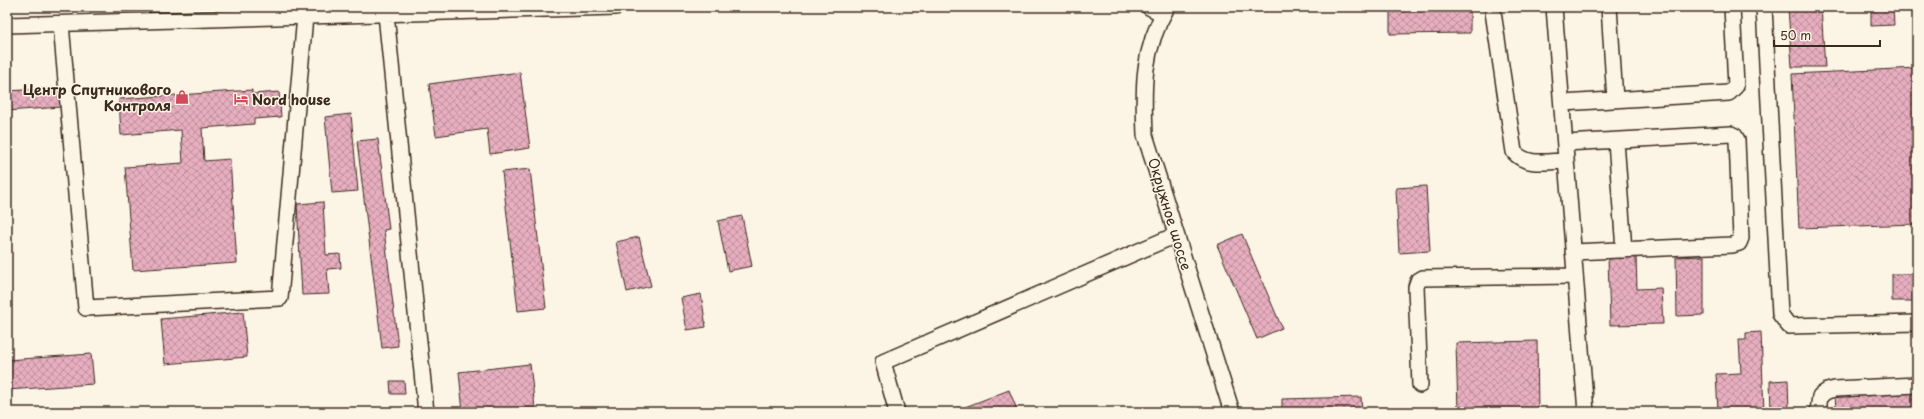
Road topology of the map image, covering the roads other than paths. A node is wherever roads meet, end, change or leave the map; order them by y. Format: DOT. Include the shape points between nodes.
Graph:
graph roads {
  1 [pos="616,7"];
  2 [pos="1149,7"];
  3 [pos="1554,7"];
  4 [pos="1609,7"];
  5 [pos="1732,7"];
  6 [pos="1764,7"];
  7 [pos="1165,10"];
  8 [pos="1493,12"];
  9 [pos="386,14"];
  10 [pos="305,16"];
  11 [pos="61,24"];
  12 [pos="7,25"];
  13 [pos="1615,100"];
  14 [pos="1562,103"];
  15 [pos="1616,140"];
  16 [pos="1565,143"];
  17 [pos="1566,161"];
  18 [pos="1176,235"];
  19 [pos="1624,250"];
  20 [pos="1573,252"];
  21 [pos="1575,276"];
  22 [pos="1917,323"];
  23 [pos="1420,385"];
  24 [pos="1917,385"];
  25 [pos="426,412"];
  26 [pos="897,412"];
  27 [pos="1232,412"];
  28 [pos="1586,412"];
  29 [pos="1818,412"];
  1 -- 9 [label="street"];
  2 -- 7 [label="street"];
  3 -- 14 [label="street"];
  4 -- 13 [label="street"];
  5 -- 13 [label="street" via="1736,86 1733,90 1729,93"];
  6 -- 22 [label="street" via="1780,314 1789,326"];
  7 -- 18 [label="street, Окружное шоссе" via="1148,48 1143,90 1146,135"];
  8 -- 17 [label="street" via="1514,152 1528,162"];
  9 -- 10 [label="street"];
  9 -- 25 [label="street"];
  10 -- 11 [label="street"];
  10 -- 11 [label="street" via="280,298 86,308"];
  11 -- 12 [label="street"];
  13 -- 14 [label="street"];
  14 -- 16 [label="street"];
  15 -- 16 [label="street"];
  15 -- 19 [label="street"];
  15 -- 19 [label="street" via="1731,134 1737,140 1741,238 1738,243"];
  16 -- 17 [label="street"];
  17 -- 20 [label="street"];
  18 -- 26 [label="street" via="882,362"];
  18 -- 27 [label="street, Окружное шоссе"];
  19 -- 20 [label="street"];
  20 -- 21 [label="street"];
  21 -- 23 [label="street" via="1423,278 1418,281 1416,286"];
  21 -- 28 [label="street"];
  24 -- 29 [label="street" via="1827,391 1820,396"];
}
